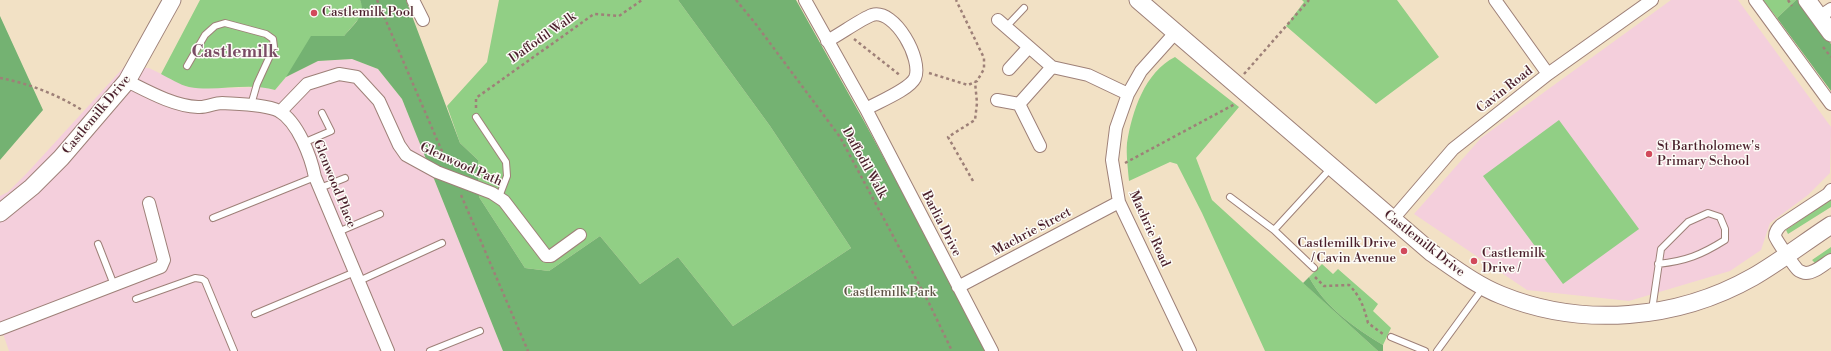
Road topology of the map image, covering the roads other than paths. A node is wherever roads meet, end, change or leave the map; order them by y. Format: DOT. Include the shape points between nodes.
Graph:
graph roads {
  1 [pos="172,0"];
  2 [pos="413,0"];
  3 [pos="805,0"];
  4 [pos="1138,0"];
  5 [pos="1495,0"];
  6 [pos="1652,0"];
  7 [pos="1754,0"];
  8 [pos="1807,0"];
  9 [pos="1024,8"];
  10 [pos="1825,13"];
  11 [pos="423,20"];
  12 [pos="1002,24"];
  13 [pos="1175,33"];
  14 [pos="1831,33"];
  15 [pos="827,41"];
  16 [pos="1029,47"];
  17 [pos="187,66"];
  18 [pos="1052,67"];
  19 [pos="1009,69"];
  20 [pos="1548,74"];
  21 [pos="128,81"];
  22 [pos="1128,94"];
  23 [pos="997,100"];
  24 [pos="1019,104"];
  25 [pos="1831,104"];
  26 [pos="250,106"];
  27 [pos="866,109"];
  28 [pos="280,112"];
  29 [pos="322,112"];
  30 [pos="476,117"];
  31 [pos="304,143"];
  32 [pos="1040,146"];
  33 [pos="1332,167"];
  34 [pos="316,177"];
  35 [pos="345,178"];
  36 [pos="320,188"];
  37 [pos="1831,190"];
  38 [pos="499,197"];
  39 [pos="1230,197"];
  40 [pos="1119,202"];
  41 [pos="149,203"];
  42 [pos="0,213"];
  43 [pos="380,214"];
  44 [pos="213,218"];
  45 [pos="1392,220"];
  46 [pos="1831,225"];
  47 [pos="1274,230"];
  48 [pos="338,232"];
  49 [pos="580,235"];
  50 [pos="98,244"];
  51 [pos="442,244"];
  52 [pos="1787,254"];
  53 [pos="1831,260"];
  54 [pos="1658,264"];
  55 [pos="1314,268"];
  56 [pos="357,276"];
  57 [pos="114,285"];
  58 [pos="958,287"];
  59 [pos="1484,287"];
  60 [pos="136,299"];
  61 [pos="1652,312"];
  62 [pos="255,314"];
  63 [pos="0,329"];
  64 [pos="480,331"];
  65 [pos="1391,337"];
  66 [pos="234,351"];
  67 [pos="388,351"];
  68 [pos="430,351"];
  69 [pos="992,351"];
  70 [pos="1190,351"];
  71 [pos="1425,351"];
  72 [pos="1437,351"];
  1 -- 21 [label="street, Castlemilk Drive"];
  2 -- 11 [label="street"];
  3 -- 15 [label="street, Barlia Drive"];
  4 -- 13 [label="street, Castlemilk Drive"];
  5 -- 20 [label="street"];
  6 -- 20 [label="street, Cavin Road"];
  7 -- 25 [label="street"];
  8 -- 10 [label="street"];
  9 -- 12 [label="lane"];
  10 -- 14 [label="street"];
  12 -- 16 [label="street"];
  13 -- 22 [label="street, Machrie Road" via="1141,71"];
  13 -- 33 [label="street, Castlemilk Drive"];
  15 -- 27 [label="street, Barlia Drive"];
  15 -- 27 [label="street" via="873,15 883,15 892,20 901,31 915,56 917,69 914,78 910,84"];
  16 -- 18 [label="street"];
  16 -- 19 [label="street"];
  17 -- 26 [label="lane" via="205,35 215,26 225,23 266,34 274,39 274,47"];
  18 -- 22 [label="street" via="1088,75"];
  18 -- 24 [label="street"];
  20 -- 45 [label="street, Cavin Road" via="1453,149"];
  21 -- 26 [label="street" via="174,102 199,108 221,103"];
  21 -- 42 [label="street, Castlemilk Drive" via="61,158 32,187"];
  22 -- 40 [label="street, Machrie Road" via="1116,128 1112,160"];
  23 -- 24 [label="street"];
  24 -- 32 [label="street"];
  26 -- 28 [label="street"];
  27 -- 58 [label="street, Barlia Drive"];
  28 -- 31 [label="street, Glenwood Place" via="293,125"];
  28 -- 38 [label="street, Glenwood Path" via="307,84 339,74 357,78 379,101 406,155 437,172"];
  29 -- 31 [label="lane" via="331,131"];
  30 -- 38 [label="lane" via="506,162 507,176"];
  31 -- 34 [label="street, Glenwood Place"];
  33 -- 45 [label="street, Castlemilk Drive"];
  33 -- 47 [label="lane"];
  34 -- 36 [label="street, Glenwood Place"];
  34 -- 44 [label="lane"];
  35 -- 36 [label="lane"];
  36 -- 48 [label="street, Glenwood Place"];
  37 -- 52 [label="street" via="1776,230 1778,244"];
  38 -- 49 [label="street, Glenwood Path" via="504,200 546,256 551,256"];
  39 -- 47 [label="lane"];
  40 -- 58 [label="street, Machrie Street"];
  40 -- 70 [label="street, Machrie Road"];
  41 -- 57 [label="street" via="164,260 162,267"];
  43 -- 48 [label="lane"];
  45 -- 59 [label="street, Castlemilk Drive" via="1432,253"];
  46 -- 52 [label="street, Castlemilk Drive"];
  47 -- 55 [label="lane"];
  48 -- 56 [label="street, Glenwood Place"];
  50 -- 57 [label="lane"];
  51 -- 56 [label="lane"];
  52 -- 53 [label="street" via="1798,270 1806,273"];
  52 -- 61 [label="street, Castlemilk Drive" via="1753,277 1716,295 1683,307"];
  54 -- 54 [label="lane" via="1661,249 1688,222 1708,213 1720,217 1725,229 1725,240 1680,262"];
  54 -- 61 [label="lane"];
  56 -- 62 [label="lane"];
  56 -- 67 [label="street, Glenwood Place"];
  57 -- 63 [label="street"];
  58 -- 69 [label="street, Barlia Drive"];
  59 -- 61 [label="street, Castlemilk Drive" via="1536,307 1575,314 1606,316"];
  59 -- 72 [label="lane"];
  60 -- 66 [label="lane" via="195,278 202,279"];
  64 -- 68 [label="lane"];
  65 -- 71 [label="lane"];
}
